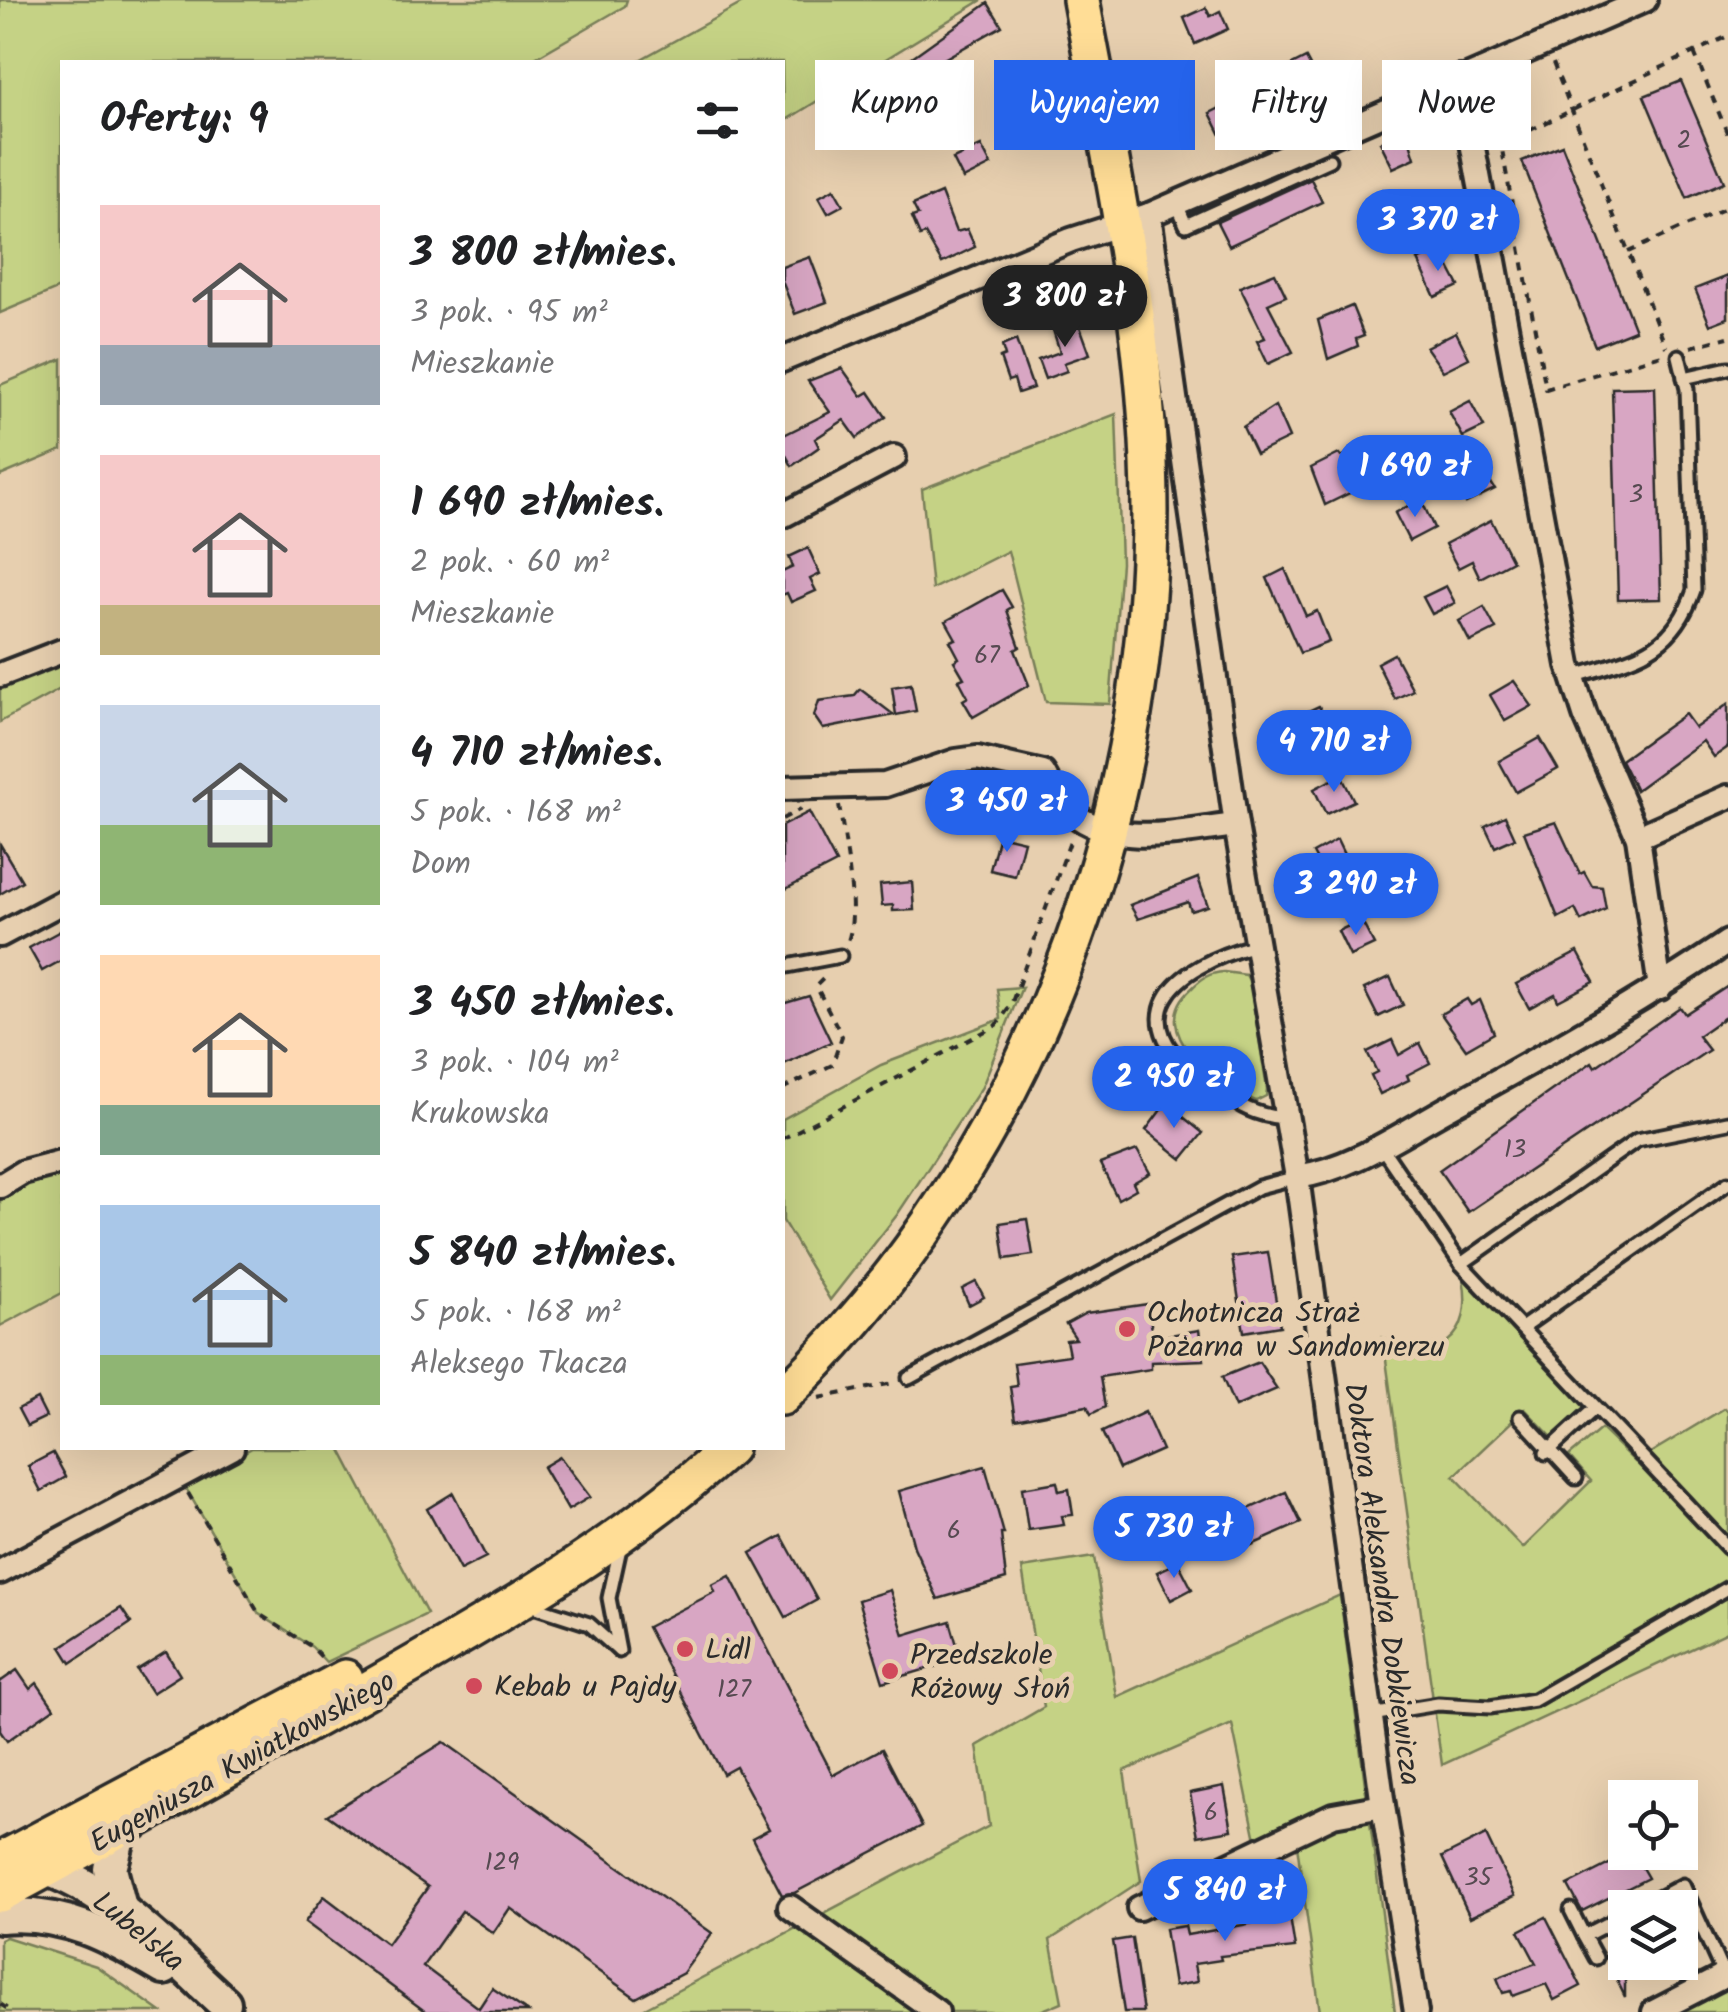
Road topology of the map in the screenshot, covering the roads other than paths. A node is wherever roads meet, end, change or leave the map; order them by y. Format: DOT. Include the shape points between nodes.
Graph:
graph roads {
  1 [pos="1081,0"];
  2 [pos="1645,0"];
  3 [pos="1503,60"];
  4 [pos="1382,112"];
  5 [pos="1474,150"];
  6 [pos="1329,160"];
  7 [pos="1176,202"];
  8 [pos="1134,219"];
  9 [pos="1674,353"];
  10 [pos="785,359"];
  11 [pos="1728,368"];
  12 [pos="1684,378"];
  13 [pos="894,457"];
  14 [pos="785,514"];
  15 [pos="60,652"];
  16 [pos="0,675"];
  17 [pos="1573,677"];
  18 [pos="785,788"];
  19 [pos="1728,797"];
  20 [pos="1095,824"];
  21 [pos="1236,825"];
  22 [pos="1638,837"];
  23 [pos="60,903"];
  24 [pos="0,935"];
  25 [pos="1728,942"];
  26 [pos="1256,945"];
  27 [pos="840,956"];
  28 [pos="785,966"];
  29 [pos="1660,988"];
  30 [pos="1285,1118"];
  31 [pos="1728,1122"];
  32 [pos="1380,1145"];
  33 [pos="60,1162"];
  34 [pos="1297,1177"];
  35 [pos="1728,1182"];
  36 [pos="0,1186"];
  37 [pos="1461,1264"];
  38 [pos="1522,1328"];
  39 [pos="909,1378"];
  40 [pos="796,1398"];
  41 [pos="1594,1409"];
  42 [pos="1520,1417"];
  43 [pos="228,1450"];
  44 [pos="726,1450"];
  45 [pos="1548,1451"];
  46 [pos="1576,1478"];
  47 [pos="624,1532"];
  48 [pos="1728,1548"];
  49 [pos="0,1572"];
  50 [pos="1728,1588"];
  51 [pos="516,1602"];
  52 [pos="480,1622"];
  53 [pos="1371,1715"];
  54 [pos="1383,1806"];
  55 [pos="69,1825"];
  56 [pos="120,1830"];
  57 [pos="3,1860"];
  58 [pos="49,1868"];
  59 [pos="0,1894"];
  60 [pos="790,1907"];
  61 [pos="1139,1908"];
  62 [pos="1571,1910"];
  63 [pos="0,1916"];
  64 [pos="1698,1916"];
  65 [pos="112,1922"];
  66 [pos="1608,1924"];
  67 [pos="1584,1936"];
  68 [pos="1596,1958"];
  69 [pos="1726,1975"];
  70 [pos="231,2007"];
  71 [pos="937,2012"];
  72 [pos="1416,2012"];
  73 [pos="1654,2012"];
  1 -- 8 [label="main road"];
  2 -- 3 [label="street"];
  4 -- 7 [label="street"];
  5 -- 17 [label="street"];
  6 -- 7 [label="lane" via="1186,225"];
  7 -- 8 [label="street"];
  8 -- 10 [label="street"];
  8 -- 20 [label="main road" via="1150,519 1141,668"];
  8 -- 21 [label="street, Doktora Aleksandra Dobkiewicza"];
  9 -- 12 [label="lane"];
  11 -- 12 [label="lane"];
  12 -- 17 [label="lane" via="1694,590 1687,610 1653,650"];
  13 -- 14 [label="street"];
  15 -- 16 [label="street"];
  17 -- 22 [label="street"];
  18 -- 20 [label="street" via="904,782 976,758 1043,773 1065,807"];
  19 -- 22 [label="street"];
  20 -- 21 [label="street" via="1153,835"];
  20 -- 40 [label="main road" via="1056,987 980,1140 891,1274"];
  21 -- 26 [label="street, Doktora Aleksandra Dobkiewicza"];
  22 -- 29 [label="street"];
  23 -- 24 [label="street"];
  25 -- 29 [label="street"];
  26 -- 30 [label="street, Doktora Aleksandra Dobkiewicza"];
  26 -- 30 [label="lane" via="1219,954 1180,976 1164,1002 1164,1041 1186,1068 1250,1114"];
  27 -- 28 [label="lane"];
  29 -- 32 [label="street"];
  30 -- 34 [label="street, Doktora Aleksandra Dobkiewicza"];
  31 -- 37 [label="lane" via="1637,1140"];
  32 -- 34 [label="street" via="1332,1170"];
  32 -- 37 [label="lane"];
  33 -- 36 [label="street"];
  34 -- 39 [label="lane" via="1259,1187"];
  34 -- 53 [label="street, Doktora Aleksandra Dobkiewicza"];
  35 -- 38 [label="lane"];
  37 -- 38 [label="lane"];
  38 -- 41 [label="lane"];
  41 -- 45 [label="lane"];
  41 -- 48 [label="lane"];
  42 -- 45 [label="lane"];
  43 -- 49 [label="street"];
  44 -- 47 [label="main road, Eugeniusza Kwiatkowskiego"];
  45 -- 46 [label="lane"];
  47 -- 51 [label="main road, Eugeniusza Kwiatkowskiego"];
  47 -- 51 [label="lane" via="609,1598 619,1651 589,1624"];
  50 -- 53 [label="lane" via="1534,1700"];
  51 -- 52 [label="main road, Eugeniusza Kwiatkowskiego"];
  52 -- 55 [label="main road, Eugeniusza Kwiatkowskiego" via="340,1680"];
  52 -- 56 [label="main road, Eugeniusza Kwiatkowskiego"];
  53 -- 54 [label="street, Doktora Aleksandra Dobkiewicza"];
  54 -- 61 [label="street" via="1333,1814"];
  54 -- 72 [label="street, Doktora Aleksandra Dobkiewicza"];
  55 -- 57 [label="main road, Eugeniusza Kwiatkowskiego"];
  55 -- 58 [label="main road"];
  56 -- 58 [label="main road, Eugeniusza Kwiatkowskiego"];
  56 -- 65 [label="main road" via="110,1870"];
  57 -- 58 [label="main road, Lubelska"];
  58 -- 59 [label="main road, Eugeniusza Kwiatkowskiego"];
  58 -- 65 [label="main road, Lubelska"];
  60 -- 71 [label="street"];
  62 -- 67 [label="lane"];
  63 -- 65 [label="main road, Lubelska"];
  64 -- 69 [label="lane"];
  65 -- 70 [label="main road, Lubelska"];
  66 -- 67 [label="lane"];
  67 -- 68 [label="lane"];
  69 -- 73 [label="street"];
}
